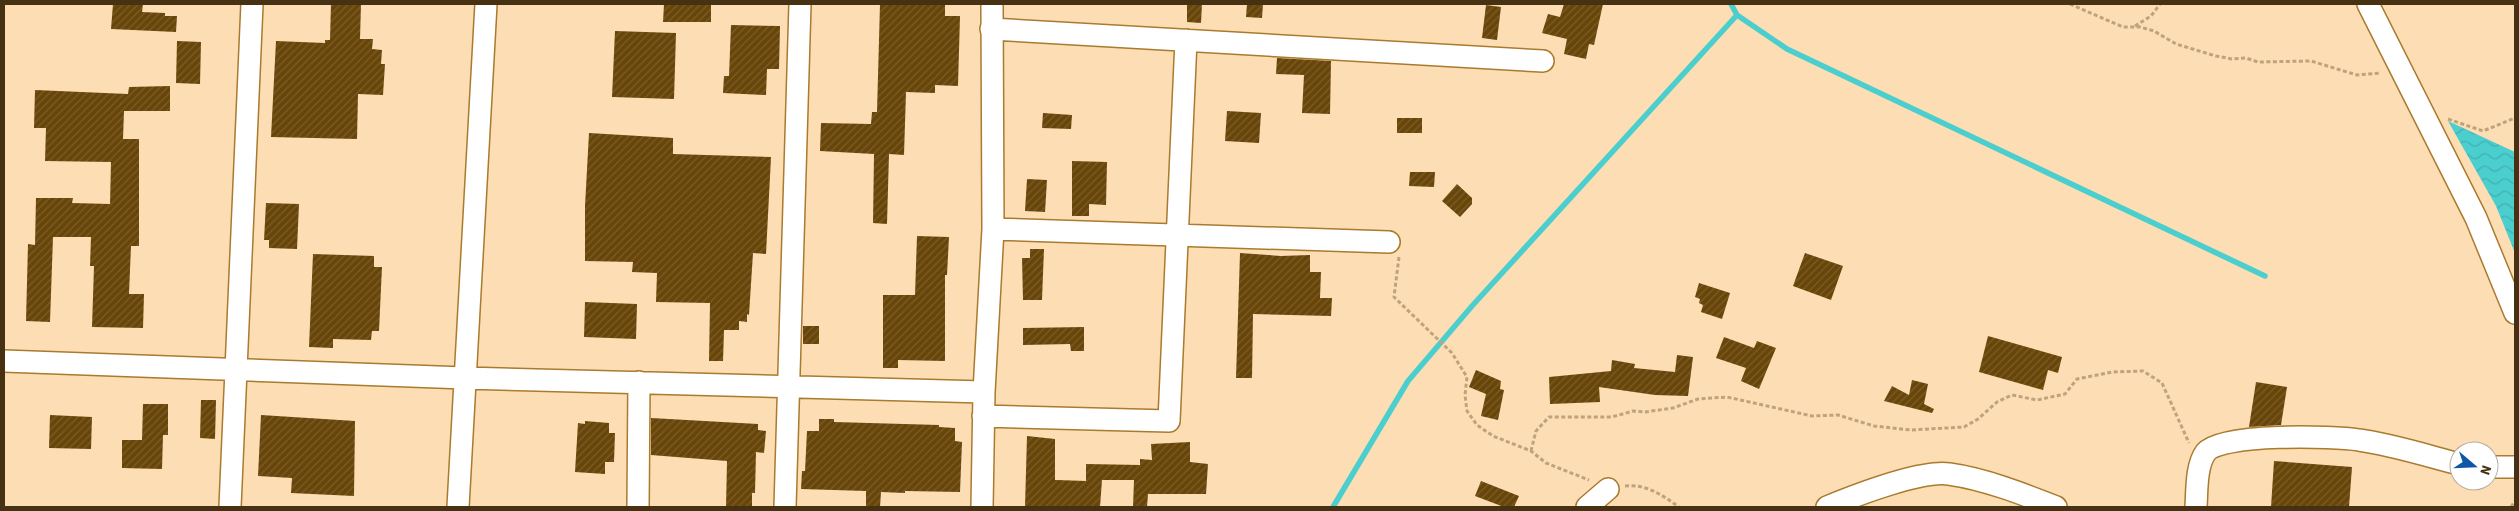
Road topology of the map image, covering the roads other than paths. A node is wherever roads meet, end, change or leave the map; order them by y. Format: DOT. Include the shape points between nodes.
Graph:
graph roads {
  1 [pos="252,4"];
  2 [pos="486,4"];
  3 [pos="800,4"];
  4 [pos="992,4"];
  5 [pos="2368,4"];
  6 [pos="991,29"];
  7 [pos="1186,40"];
  8 [pos="1542,61"];
  9 [pos="993,228"];
  10 [pos="1178,236"];
  11 [pos="1389,242"];
  12 [pos="2515,313"];
  13 [pos="4,361"];
  14 [pos="235,369"];
  15 [pos="465,378"];
  16 [pos="640,382"];
  17 [pos="790,386"];
  18 [pos="984,392"];
  19 [pos="983,416"];
  20 [pos="2449,462"];
  21 [pos="2515,466"];
  22 [pos="2499,467"];
  23 [pos="1608,488"];
  24 [pos="230,507"];
  25 [pos="458,507"];
  26 [pos="638,507"];
  27 [pos="785,507"];
  28 [pos="982,507"];
  29 [pos="1587,507"];
  30 [pos="1827,507"];
  31 [pos="2056,507"];
  32 [pos="2196,507"];
  1 -- 14 [label="street"];
  2 -- 15 [label="street"];
  3 -- 17 [label="street"];
  4 -- 6 [label="street"];
  5 -- 12 [label="street" via="2476,218"];
  6 -- 7 [label="street"];
  6 -- 9 [label="street"];
  7 -- 8 [label="street"];
  7 -- 10 [label="street"];
  9 -- 10 [label="street"];
  9 -- 18 [label="street"];
  10 -- 11 [label="street"];
  10 -- 19 [label="street" via="1169,421"];
  13 -- 14 [label="street"];
  14 -- 15 [label="street"];
  14 -- 24 [label="street"];
  15 -- 16 [label="street"];
  15 -- 25 [label="street"];
  16 -- 17 [label="street"];
  16 -- 26 [label="street"];
  17 -- 18 [label="street"];
  17 -- 27 [label="street"];
  18 -- 19 [label="street"];
  19 -- 28 [label="street"];
  20 -- 32 [label="street" via="2359,440 2275,437 2218,445 2207,450 2201,460"];
  21 -- 22 [label="street"];
  23 -- 29 [label="street"];
  30 -- 31 [label="street" via="1871,490 1934,474 1948,474"];
}
